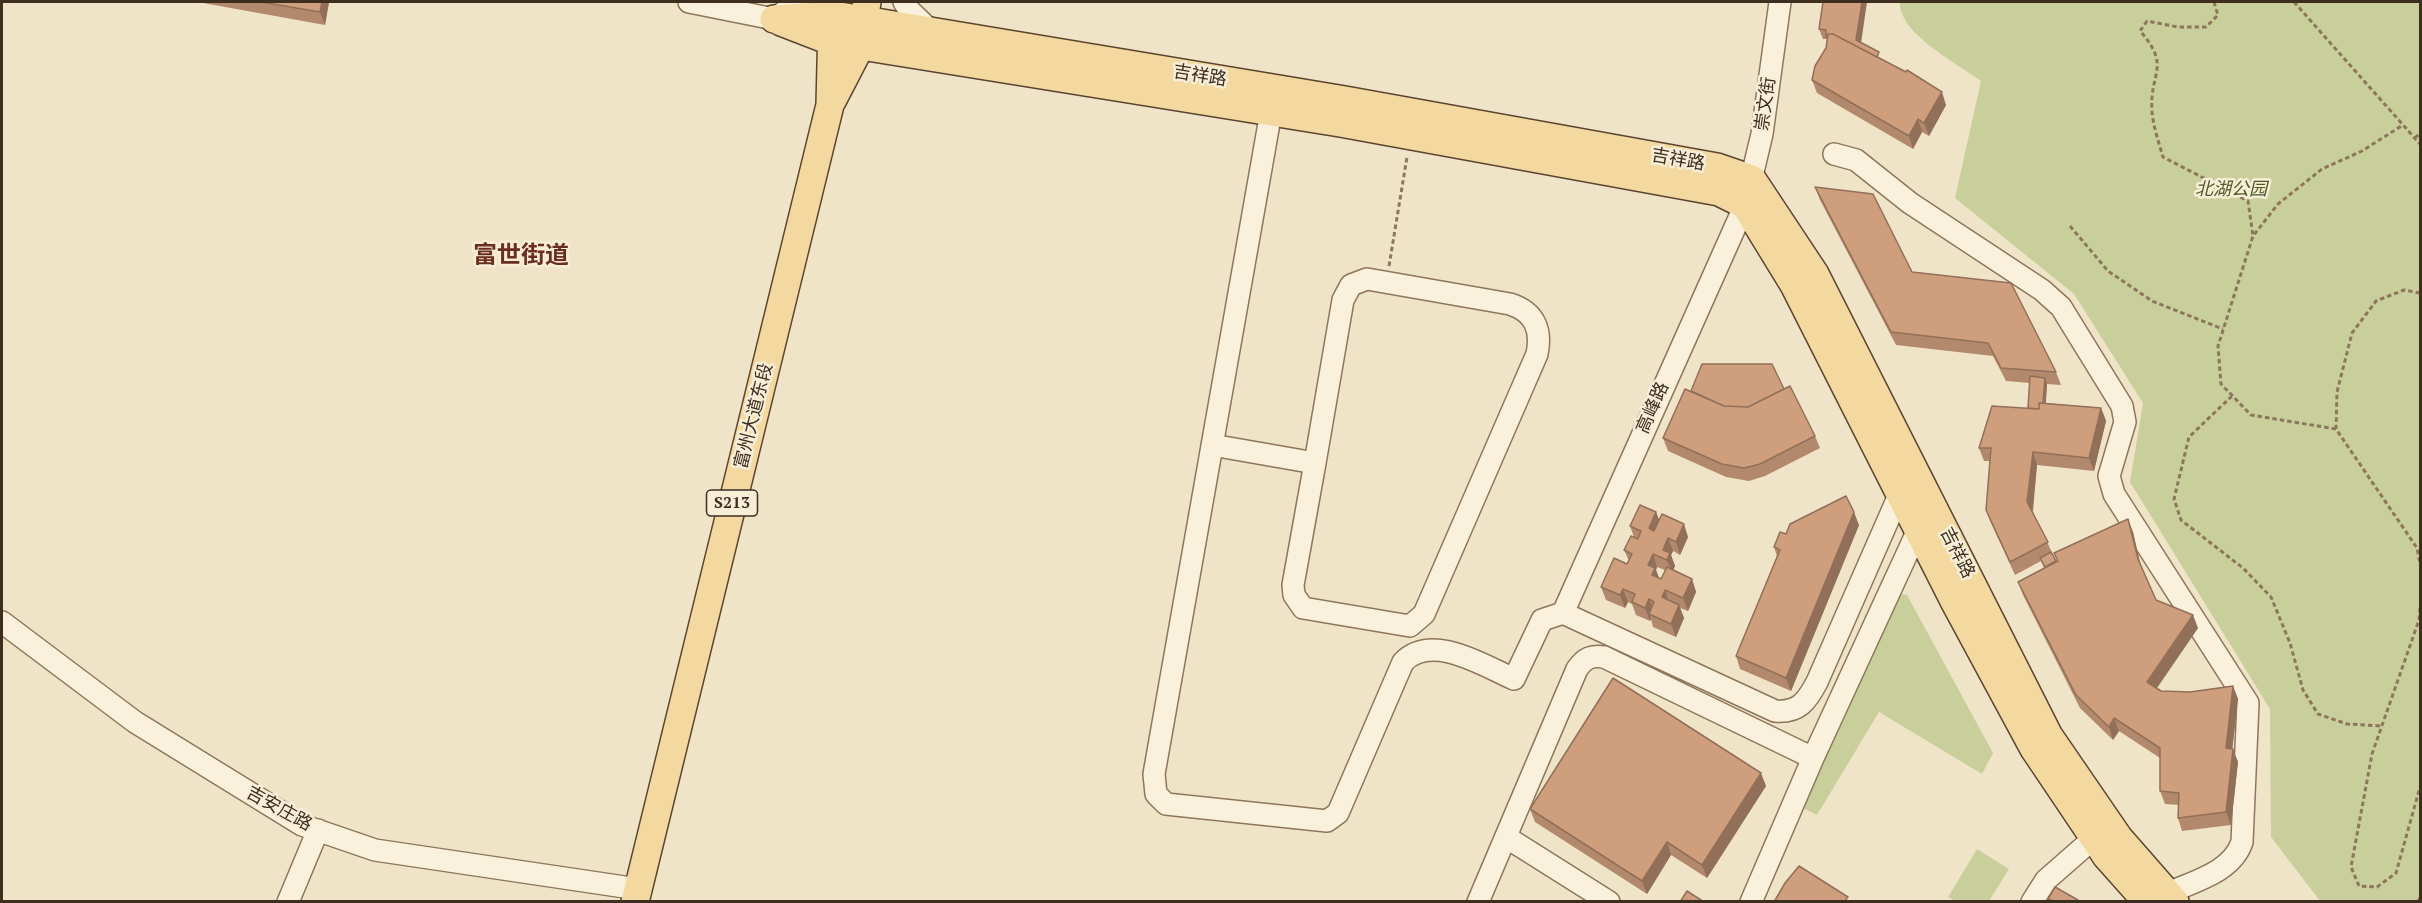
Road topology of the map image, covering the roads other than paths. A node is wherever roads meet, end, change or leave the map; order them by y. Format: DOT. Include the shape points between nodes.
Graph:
graph roads {
  1 [pos="689,2"];
  2 [pos="798,2"];
  3 [pos="904,2"];
  4 [pos="1780,2"];
  5 [pos="832,15"];
  6 [pos="866,18"];
  7 [pos="774,20"];
  8 [pos="932,32"];
  9 [pos="830,105"];
  10 [pos="1271,112"];
  11 [pos="1834,154"];
  12 [pos="1752,179"];
  13 [pos="1745,205"];
  14 [pos="1212,445"];
  15 [pos="1315,463"];
  16 [pos="1900,493"];
  17 [pos="1918,530"];
  18 [pos="1563,613"];
  19 [pos="2,622"];
  20 [pos="1813,758"];
  21 [pos="318,830"];
  22 [pos="1506,837"];
  23 [pos="2094,838"];
  24 [pos="637,895"];
  25 [pos="2163,899"];
  26 [pos="288,902"];
  27 [pos="1478,902"];
  28 [pos="1609,902"];
  29 [pos="1751,902"];
  30 [pos="2032,902"];
  1 -- 7 [label="street, 吉祥路"];
  2 -- 7 [label="street"];
  3 -- 8 [label="street"];
  4 -- 12 [label="street, 崇文街"];
  5 -- 6 [label="main road, 吉祥路"];
  5 -- 7 [label="main road, 吉祥路"];
  5 -- 9 [label="main road, S213"];
  6 -- 8 [label="main road, 吉祥路"];
  6 -- 9 [label="main road, S213"];
  6 -- 10 [label="main road, 吉祥路"];
  8 -- 12 [label="main road, 吉祥路" via="1345,100 1717,167"];
  9 -- 24 [label="main road, 富州大道东段 / S213"];
  10 -- 13 [label="main road, 吉祥路" via="1719,192"];
  10 -- 14 [label="street"];
  11 -- 25 [label="street" via="1856,160 1910,203 2042,290 2061,307 2122,406 2125,422 2109,476 2114,494 2248,703 2242,842 2238,854 2226,867"];
  12 -- 13 [label="street, 崇文街"];
  12 -- 25 [label="main road, 吉祥路" via="1815,274 2049,736"];
  13 -- 16 [label="main road, 吉祥路" via="1794,285"];
  13 -- 18 [label="street, 高峰路"];
  14 -- 15 [label="street"];
  14 -- 18 [label="street" via="1154,774 1156,794 1166,804 1327,821 1338,813 1409,655 1422,650 1456,654 1514,679 1542,620"];
  15 -- 15 [label="street" via="1346,291 1358,280 1521,308 1536,322 1537,354 1418,622 1401,626 1311,610 1298,603 1293,585"];
  16 -- 17 [label="main road, 吉祥路"];
  16 -- 18 [label="street" via="1808,700 1789,712 1775,711"];
  17 -- 20 [label="street"];
  17 -- 23 [label="main road, 吉祥路" via="2034,749"];
  19 -- 21 [label="street, 吉安庄路" via="135,722 302,825"];
  20 -- 22 [label="street" via="1604,657 1593,656 1577,669"];
  20 -- 29 [label="street"];
  21 -- 24 [label="street, 吉安庄路" via="375,850"];
  21 -- 26 [label="street"];
  22 -- 27 [label="street"];
  22 -- 28 [label="street"];
  23 -- 25 [label="main road, 吉祥路" via="2106,856"];
  23 -- 30 [label="street" via="2046,880"];
}
